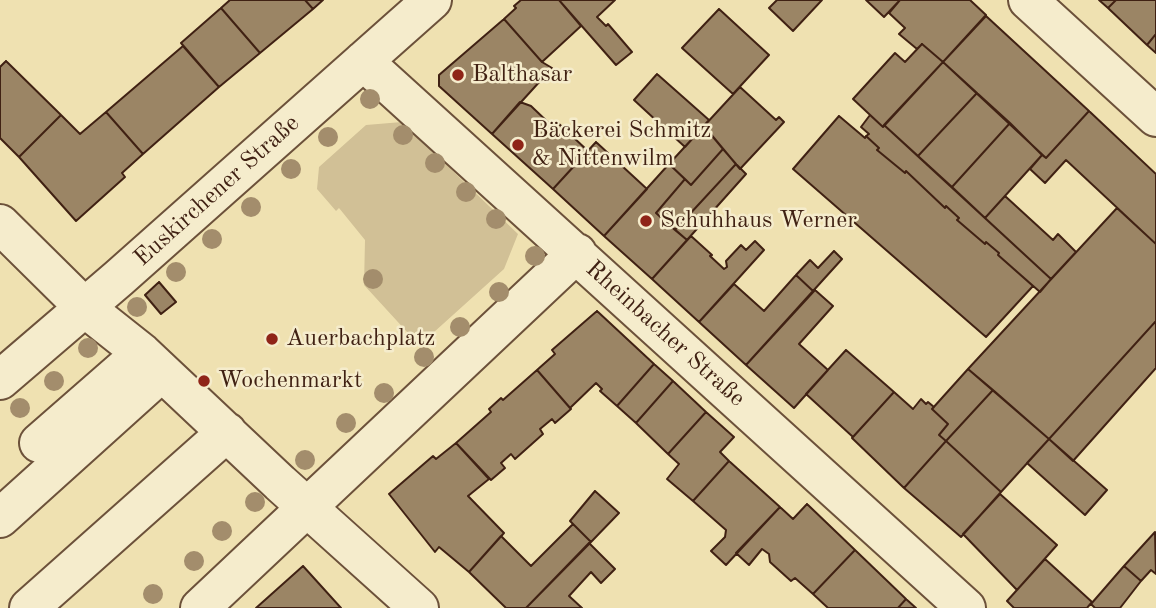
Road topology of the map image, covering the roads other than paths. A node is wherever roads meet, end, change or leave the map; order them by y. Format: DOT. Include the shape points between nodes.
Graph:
graph roads {
  1 [pos="432,0"];
  2 [pos="1028,0"];
  3 [pos="363,61"];
  4 [pos="1156,117"];
  5 [pos="0,224"];
  6 [pos="577,253"];
  7 [pos="85,307"];
  8 [pos="152,362"];
  9 [pos="0,380"];
  10 [pos="226,432"];
  11 [pos="39,443"];
  12 [pos="308,507"];
  13 [pos="0,518"];
  14 [pos="29,608"];
  15 [pos="200,608"];
  16 [pos="419,608"];
  17 [pos="966,608"];
  1 -- 3 [label="street, Euskirchener Straße"];
  2 -- 4 [label="street"];
  3 -- 6 [label="street, Rheinbacher Straße"];
  3 -- 7 [label="street, Euskirchener Straße"];
  5 -- 7 [label="street"];
  6 -- 12 [label="street"];
  6 -- 17 [label="street, Rheinbacher Straße"];
  7 -- 8 [label="street"];
  7 -- 9 [label="street, Euskirchener Straße"];
  8 -- 10 [label="street"];
  8 -- 11 [label="street"];
  8 -- 13 [label="street"];
  10 -- 12 [label="street"];
  10 -- 14 [label="street"];
  12 -- 15 [label="street"];
  12 -- 16 [label="street"];
}
